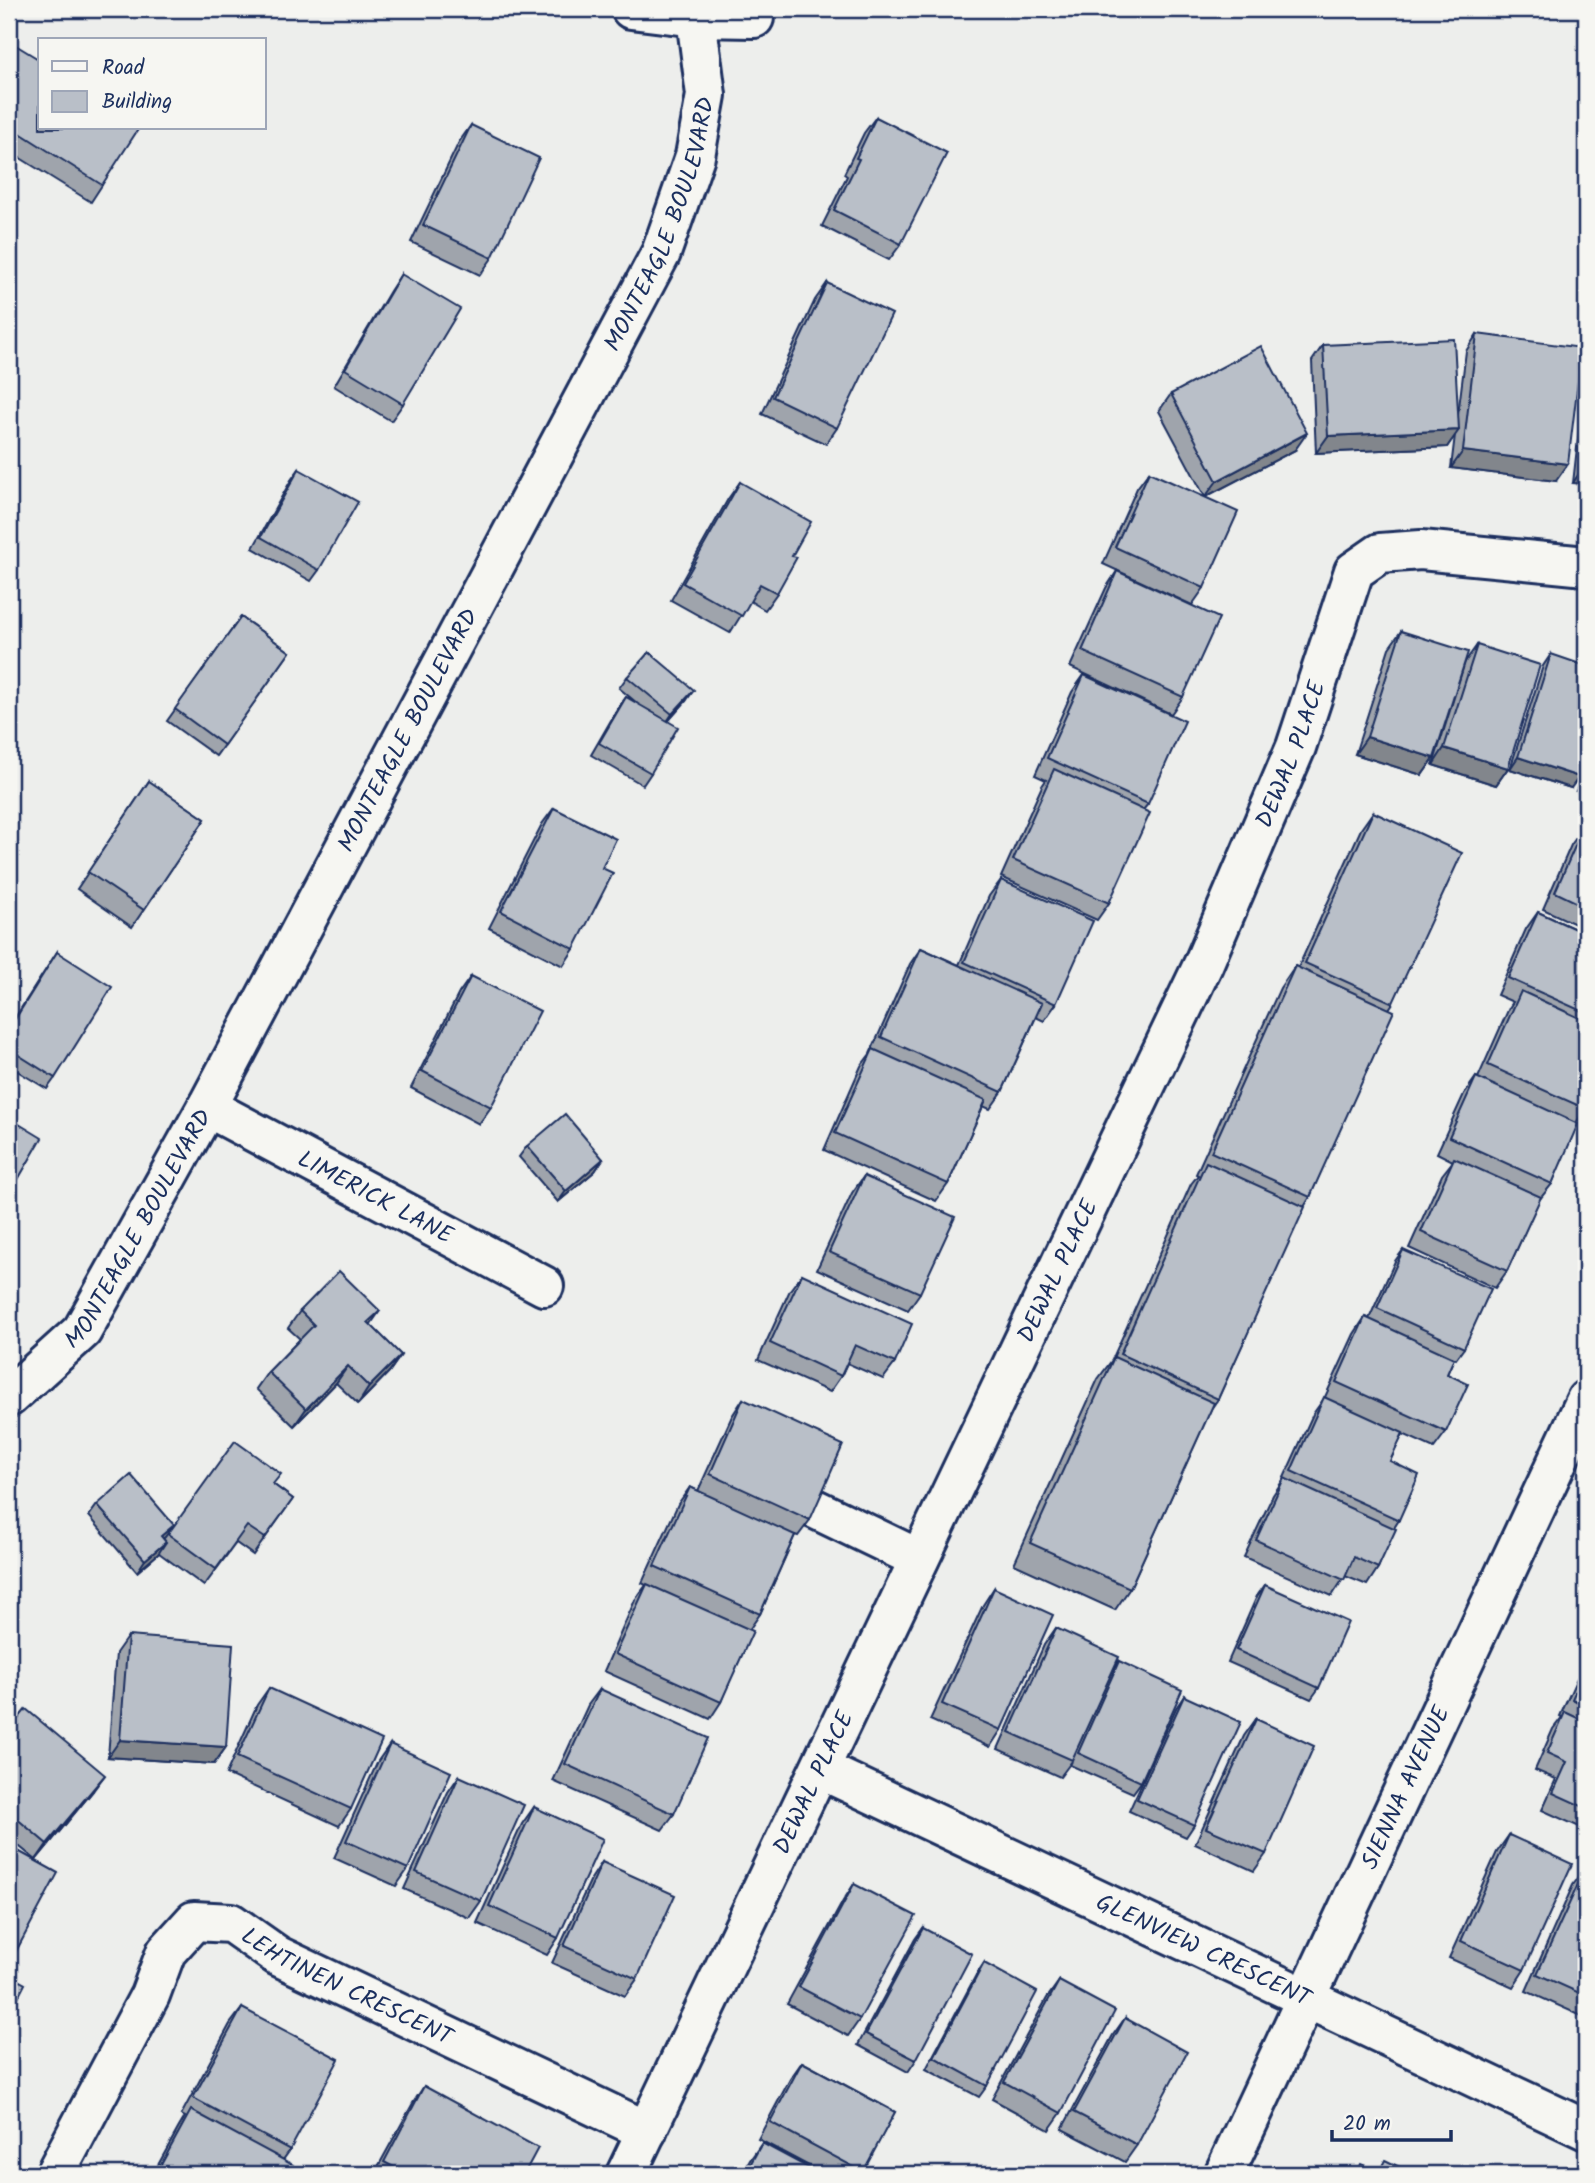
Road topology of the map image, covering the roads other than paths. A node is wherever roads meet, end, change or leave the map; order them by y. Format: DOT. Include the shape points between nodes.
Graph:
graph roads {
  1 [pos="631,9"];
  2 [pos="696,17"];
  3 [pos="754,18"];
  4 [pos="1586,566"];
  5 [pos="207,1107"];
  6 [pos="544,1286"];
  7 [pos="9,1397"];
  8 [pos="1586,1400"];
  9 [pos="811,1507"];
  10 [pos="919,1559"];
  11 [pos="820,1769"];
  12 [pos="1308,1999"];
  13 [pos="1586,2130"];
  14 [pos="647,2131"];
  15 [pos="55,2174"];
  16 [pos="626,2174"];
  17 [pos="1224,2174"];
  1 -- 2 [label="street"];
  2 -- 3 [label="street"];
  2 -- 5 [label="street, MONTEAGLE BOULEVARD" via="706,95 695,156 661,253"];
  4 -- 10 [label="street, DEWAL PLACE" via="1421,550 1380,553 1354,571 1296,747 1203,965"];
  5 -- 6 [label="street, LIMERICK LANE"];
  5 -- 7 [label="street, MONTEAGLE BOULEVARD" via="82,1331"];
  8 -- 12 [label="street, SIENNA AVENUE"];
  9 -- 10 [label="street"];
  10 -- 11 [label="street, DEWAL PLACE"];
  11 -- 12 [label="street, GLENVIEW CRESCENT"];
  11 -- 14 [label="street, DEWAL PLACE"];
  12 -- 13 [label="street, GLENVIEW CRESCENT"];
  12 -- 17 [label="street, SIENNA AVENUE"];
  14 -- 15 [label="street, LEHTINEN CRESCENT" via="278,1956 231,1923 194,1921 166,1952 150,1995"];
  14 -- 16 [label="street, DEWAL PLACE"];
}
